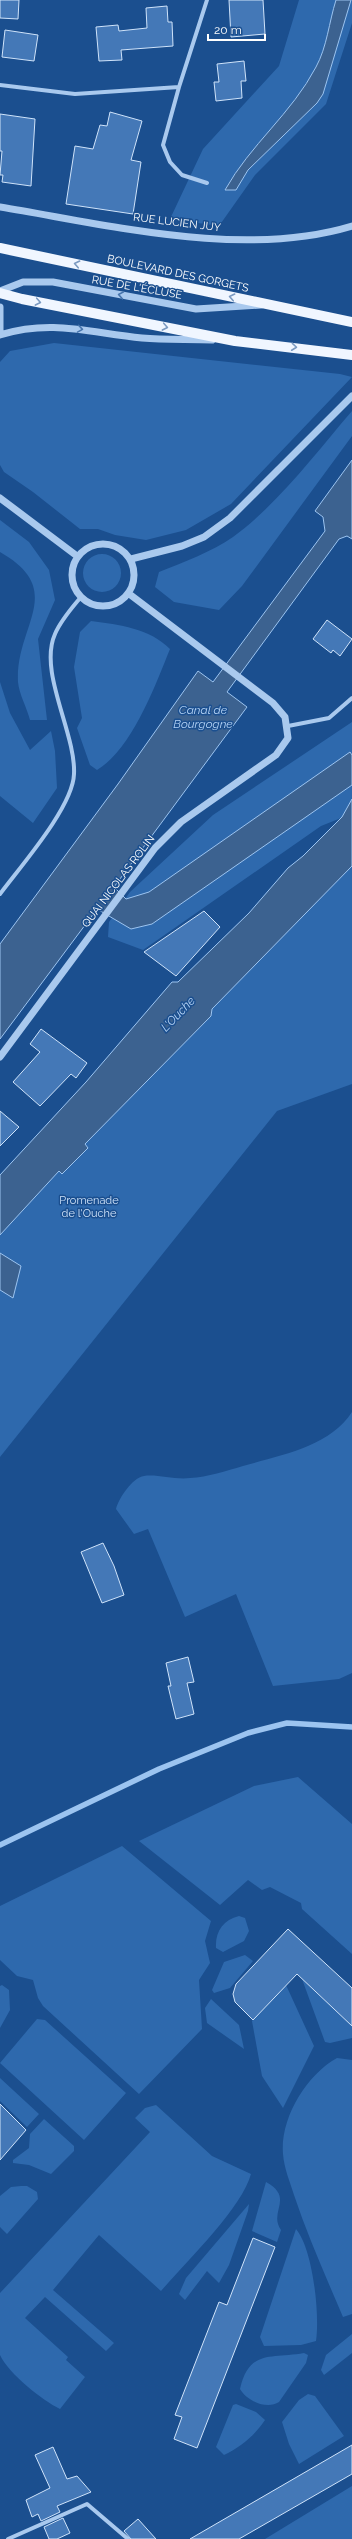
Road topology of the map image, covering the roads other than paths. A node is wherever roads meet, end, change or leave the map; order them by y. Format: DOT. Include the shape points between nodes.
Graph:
graph roads {
  1 [pos="207,0"];
  2 [pos="0,85"];
  3 [pos="179,86"];
  4 [pos="207,183"];
  5 [pos="0,207"];
  6 [pos="352,226"];
  7 [pos="0,248"];
  8 [pos="0,292"];
  9 [pos="271,305"];
  10 [pos="0,307"];
  11 [pos="352,322"];
  12 [pos="0,334"];
  13 [pos="235,341"];
  14 [pos="352,355"];
  15 [pos="352,396"];
  16 [pos="0,498"];
  17 [pos="77,556"];
  18 [pos="131,559"];
  19 [pos="128,593"];
  20 [pos="81,597"];
  21 [pos="352,698"];
  22 [pos="288,726"];
  23 [pos="0,894"];
  24 [pos="0,1057"];
  25 [pos="8,2539"];
  26 [pos="128,2539"];
  1 -- 3 [label="street"];
  2 -- 3 [label="street" via="75,94"];
  3 -- 4 [label="street" via="163,145 170,162 182,175"];
  5 -- 6 [label="street, RUE LUCIEN JUY" via="178,235 249,241 327,234"];
  9 -- 7 [label="main road, BOULEVARD DES GORGETS, one-way"];
  9 -- 8 [label="street, RUE DE L'ÉCLUSE, one-way" via="196,309 53,282 23,282"];
  8 -- 13 [label="main road, one-way" via="22,299"];
  9 -- 11 [label="main road, BOULEVARD DES GORGETS"];
  10 -- 12 [label="street"];
  12 -- 13 [label="street, one-way" via="20,329 62,326 142,338"];
  13 -- 14 [label="main road, one-way"];
  15 -- 18 [label="street" via="230,518 204,537 182,546"];
  16 -- 17 [label="street"];
  17 -- 18 [label="street" via="94,544 105,543 120,548"];
  17 -- 20 [label="street" via="71,576 73,586"];
  18 -- 19 [label="street" via="134,580"];
  19 -- 20 [label="street" via="116,603 106,606 95,606"];
  19 -- 22 [label="street" via="261,693 278,708"];
  20 -- 23 [label="street" via="66,614 54,635 51,661 57,698 70,742 74,775 68,798"];
  21 -- 22 [label="street" via="329,718"];
  22 -- 24 [label="street, QUAI NICOLAS ROLIN" via="288,738 282,750 181,822 155,848"];
  25 -- 26 [label="street" via="87,2504"];
}
